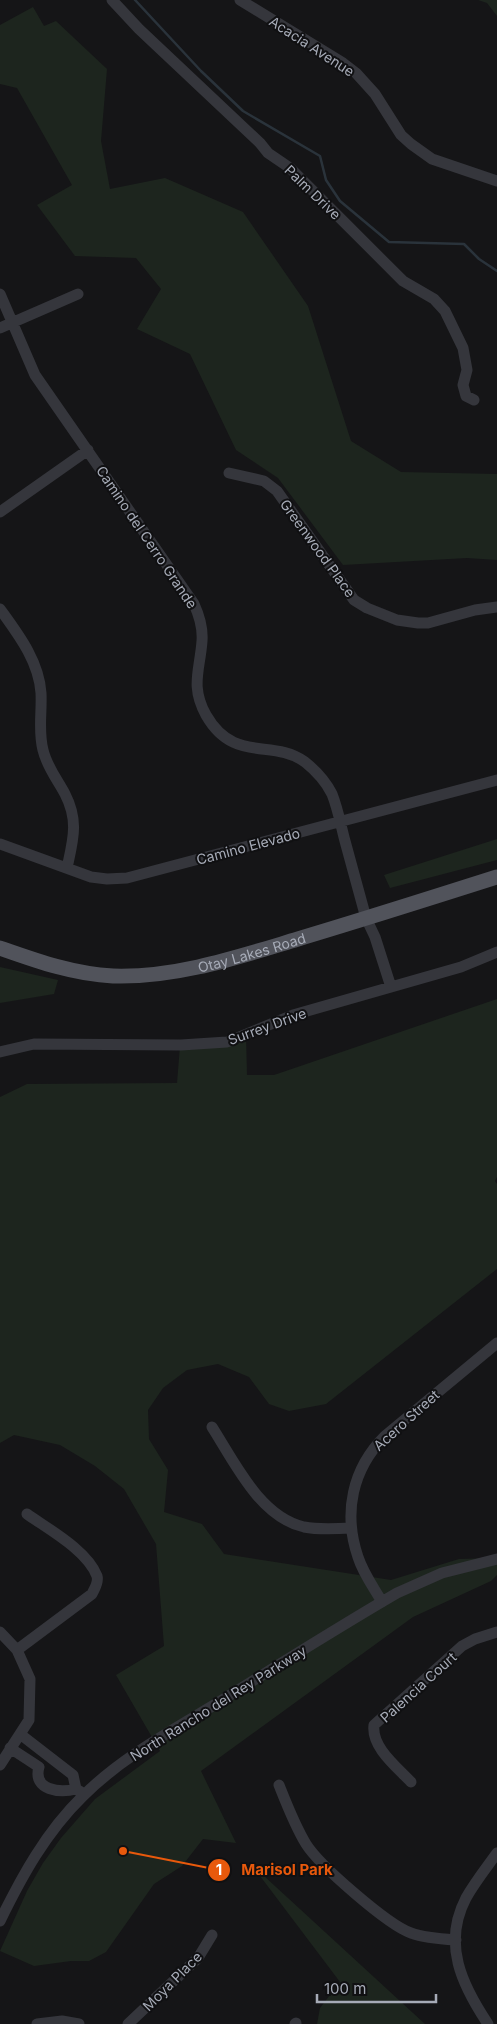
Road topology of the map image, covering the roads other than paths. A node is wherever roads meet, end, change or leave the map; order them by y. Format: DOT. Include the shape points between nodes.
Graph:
graph roads {
  1 [pos="112,0"];
  2 [pos="240,0"];
  3 [pos="497,181"];
  4 [pos="0,294"];
  5 [pos="78,294"];
  6 [pos="13,323"];
  7 [pos="0,328"];
  8 [pos="474,400"];
  9 [pos="88,450"];
  10 [pos="229,473"];
  11 [pos="0,512"];
  12 [pos="497,607"];
  13 [pos="0,609"];
  14 [pos="497,780"];
  15 [pos="340,822"];
  16 [pos="0,844"];
  17 [pos="67,868"];
  18 [pos="497,877"];
  19 [pos="366,918"];
  20 [pos="0,948"];
  21 [pos="497,952"];
  22 [pos="391,987"];
  23 [pos="0,1052"];
  24 [pos="497,1343"];
  25 [pos="212,1428"];
  26 [pos="26,1514"];
  27 [pos="351,1528"];
  28 [pos="497,1559"];
  29 [pos="382,1602"];
  30 [pos="0,1632"];
  31 [pos="497,1632"];
  32 [pos="16,1650"];
  33 [pos="20,1734"];
  34 [pos="10,1748"];
  35 [pos="48,1755"];
  36 [pos="0,1764"];
  37 [pos="39,1768"];
  38 [pos="411,1782"];
  39 [pos="279,1785"];
  40 [pos="80,1792"];
  41 [pos="497,1853"];
  42 [pos="0,1921"];
  43 [pos="212,1935"];
  44 [pos="456,1940"];
  45 [pos="37,2024"];
  46 [pos="80,2024"];
  47 [pos="128,2024"];
  48 [pos="488,2024"];
  1 -- 8 [label="street, Palm Drive" via="268,153 290,168 403,281 434,299 445,311 463,348 467,370 463,386 466,396"];
  2 -- 3 [label="street, Acacia Avenue" via="356,73 375,94 401,135 432,159"];
  4 -- 6 [label="street, Camino del Cerro Grande"];
  5 -- 6 [label="street"];
  6 -- 7 [label="street"];
  6 -- 9 [label="street, Camino del Cerro Grande" via="36,375"];
  9 -- 11 [label="street"];
  9 -- 15 [label="street, Camino del Cerro Grande" via="194,604 202,641 197,689 211,722 230,740 248,748 278,752 304,762 327,786"];
  10 -- 12 [label="street, Greenwood Place" via="264,481 277,491 354,600 372,611 397,620 428,623"];
  13 -- 17 [label="street" via="27,648 37,675 41,691 43,751 73,816 75,834"];
  14 -- 15 [label="street, Camino Elevado"];
  15 -- 17 [label="street, Camino Elevado" via="127,878 99,878"];
  15 -- 19 [label="street, Camino del Cerro Grande"];
  16 -- 17 [label="street, Camino Elevado"];
  18 -- 19 [label="main road, Otay Lakes Road"];
  19 -- 20 [label="main road, Otay Lakes Road" via="198,967 145,975 96,974 65,969"];
  19 -- 22 [label="street, Camino del Cerro Grande"];
  21 -- 22 [label="street, Surrey Drive" via="461,967"];
  22 -- 23 [label="street, Surrey Drive" via="293,1015 227,1042 181,1045 34,1044"];
  24 -- 27 [label="street, Acero Street" via="377,1444 355,1482"];
  25 -- 27 [label="street" via="261,1501 272,1512 303,1527"];
  26 -- 32 [label="street" via="70,1542 97,1576 97,1583 92,1594"];
  27 -- 29 [label="street, Acero Street" via="358,1559"];
  28 -- 29 [label="street, North Rancho del Rey Parkway" via="442,1573"];
  29 -- 40 [label="street, North Rancho del Rey Parkway" via="136,1753"];
  30 -- 32 [label="street"];
  31 -- 38 [label="street, Palencia Court" via="462,1646 374,1725 373,1734 381,1748"];
  32 -- 33 [label="street" via="30,1679 29,1720"];
  33 -- 34 [label="street"];
  33 -- 35 [label="street"];
  34 -- 36 [label="street"];
  34 -- 37 [label="street"];
  35 -- 37 [label="street"];
  35 -- 40 [label="street" via="73,1775"];
  37 -- 40 [label="street" via="39,1778 49,1790"];
  39 -- 44 [label="street" via="293,1820 318,1860 388,1920 409,1932"];
  40 -- 42 [label="street, North Rancho del Rey Parkway" via="43,1843"];
  41 -- 44 [label="street" via="467,1897 459,1918"];
  43 -- 47 [label="street, Moya Place" via="198,1958"];
  44 -- 48 [label="street" via="461,1975"];
  45 -- 46 [label="street" via="62,2021"];
}
